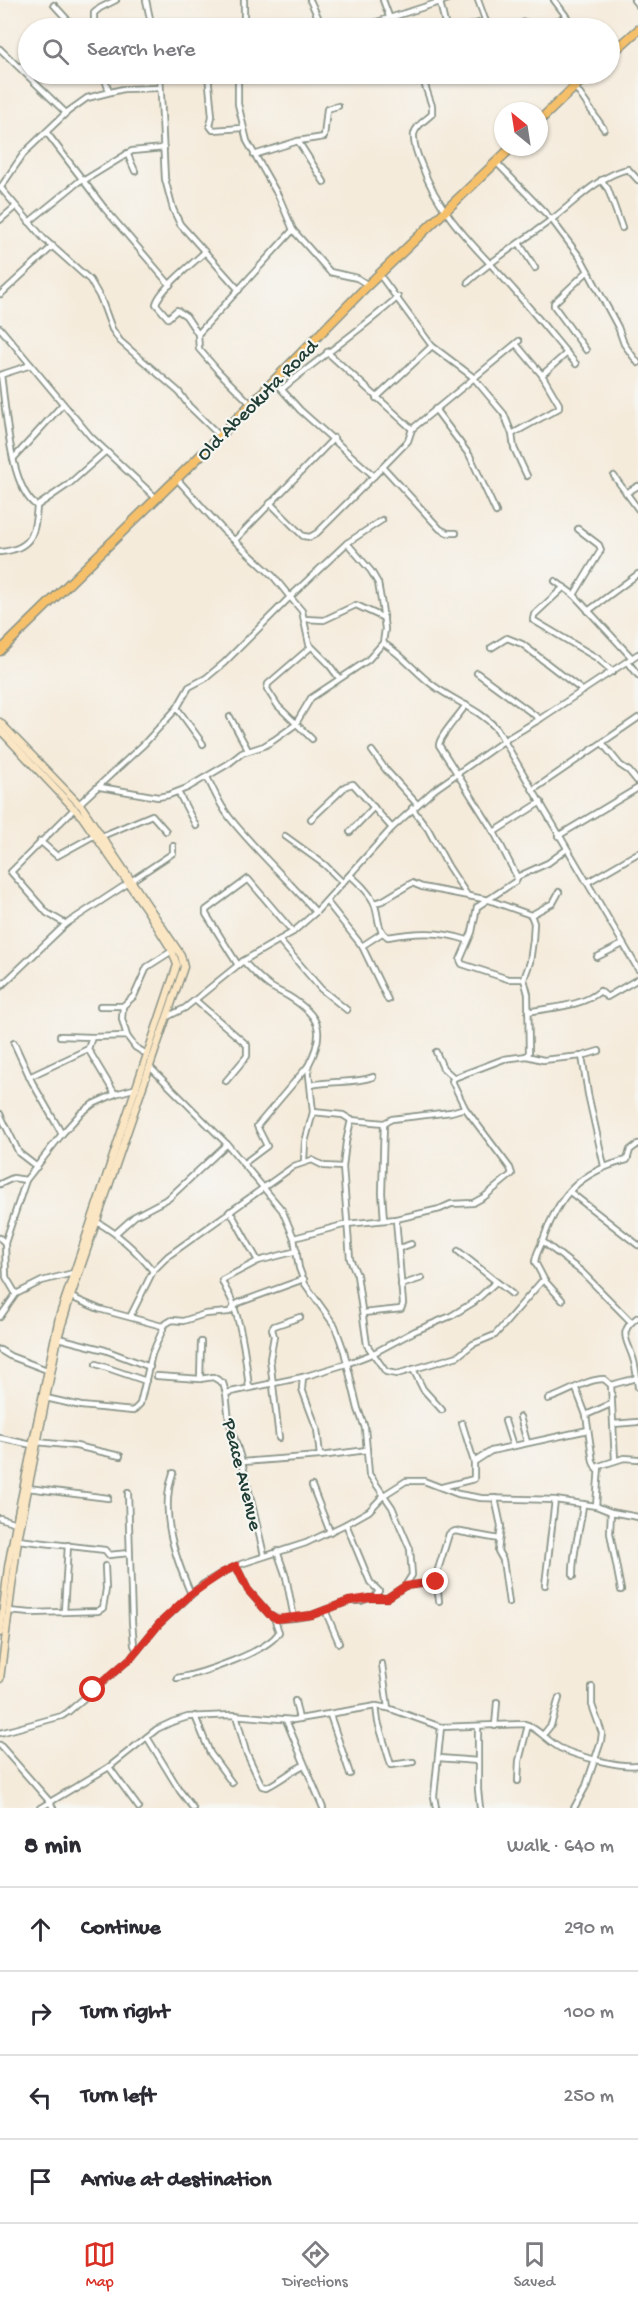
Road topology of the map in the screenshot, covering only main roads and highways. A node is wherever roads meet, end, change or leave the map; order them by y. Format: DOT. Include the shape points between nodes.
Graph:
graph roads {
  1 [pos="638,30"];
  2 [pos="620,46"];
  3 [pos="578,84"];
  4 [pos="548,112"];
  5 [pos="502,156"];
  6 [pos="0,651"];
  1 -- 2 [label="highway"];
  3 -- 4 [label="highway"];
  5 -- 6 [label="highway, Old Abeokuta Road"];
}
